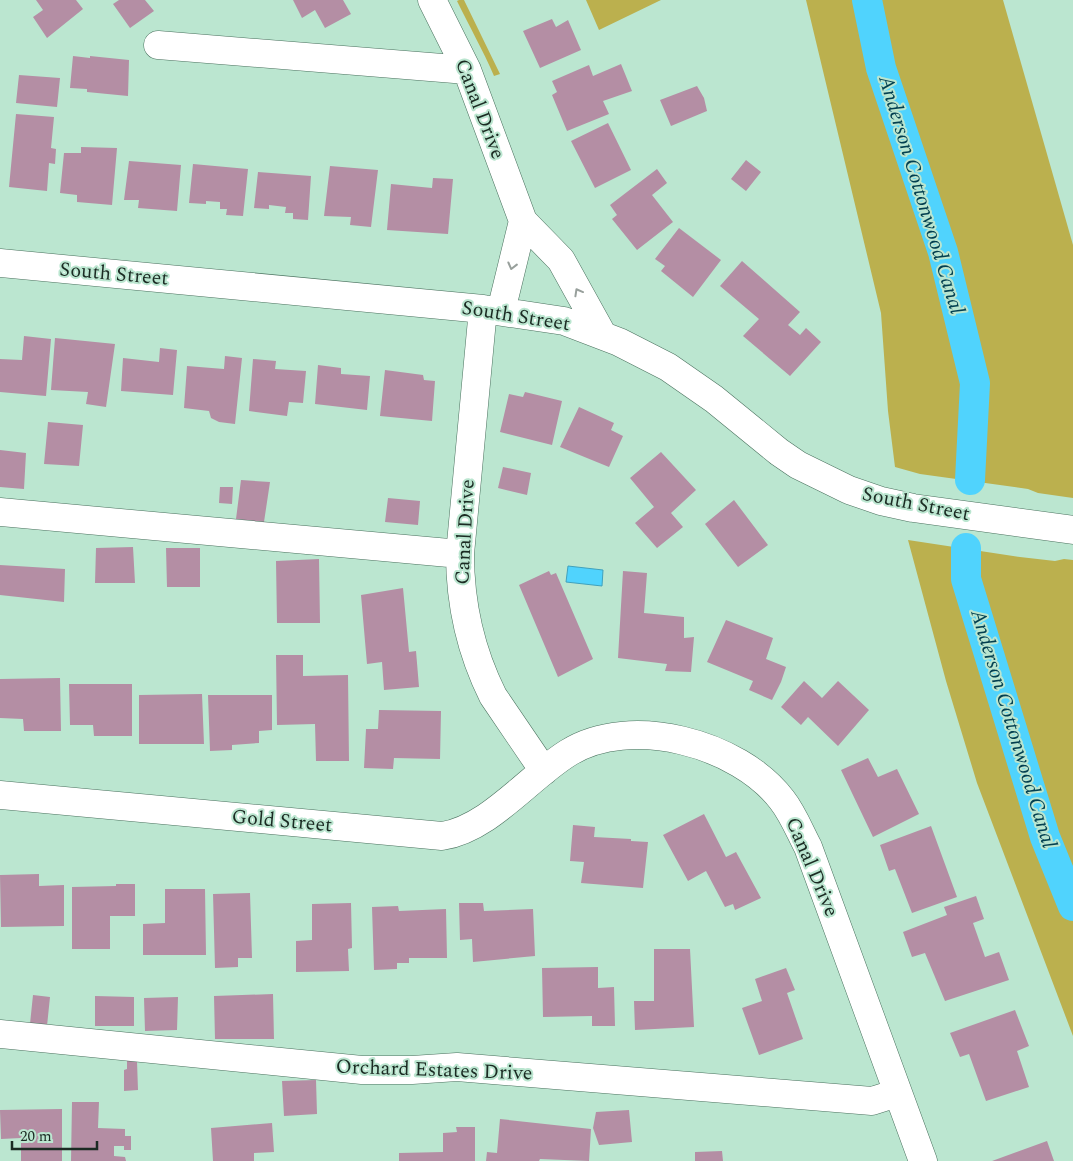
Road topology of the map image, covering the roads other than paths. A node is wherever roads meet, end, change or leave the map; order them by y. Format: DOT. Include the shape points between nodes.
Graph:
graph roads {
  1 [pos="432,0"];
  2 [pos="158,45"];
  3 [pos="467,70"];
  4 [pos="523,221"];
  5 [pos="0,264"];
  6 [pos="492,310"];
  7 [pos="602,334"];
  8 [pos="0,512"];
  9 [pos="1073,530"];
  10 [pos="460,554"];
  11 [pos="544,771"];
  12 [pos="0,795"];
  13 [pos="0,1034"];
  14 [pos="898,1094"];
  15 [pos="923,1161"];
  1 -- 3 [label="street, Canal Drive"];
  2 -- 3 [label="street"];
  3 -- 4 [label="street, Canal Drive"];
  4 -- 6 [label="street, Canal Drive, one-way"];
  7 -- 4 [label="street, Canal Drive, one-way" via="561,260"];
  5 -- 6 [label="street, South Street"];
  6 -- 7 [label="street, South Street" via="564,321"];
  6 -- 10 [label="street, Canal Drive"];
  7 -- 9 [label="street, South Street" via="668,367 798,466 849,490 913,508"];
  8 -- 10 [label="street"];
  10 -- 11 [label="street, Canal Drive" via="464,607 482,673 493,696"];
  11 -- 12 [label="street, Gold Street" via="477,823 456,834 442,836"];
  11 -- 14 [label="street, Canal Drive" via="586,744 632,736 657,737 714,750 767,784 783,801 808,847"];
  13 -- 14 [label="street, Orchard Estates Drive" via="362,1070 457,1067 872,1101"];
  14 -- 15 [label="street, Canal Drive"];
}
